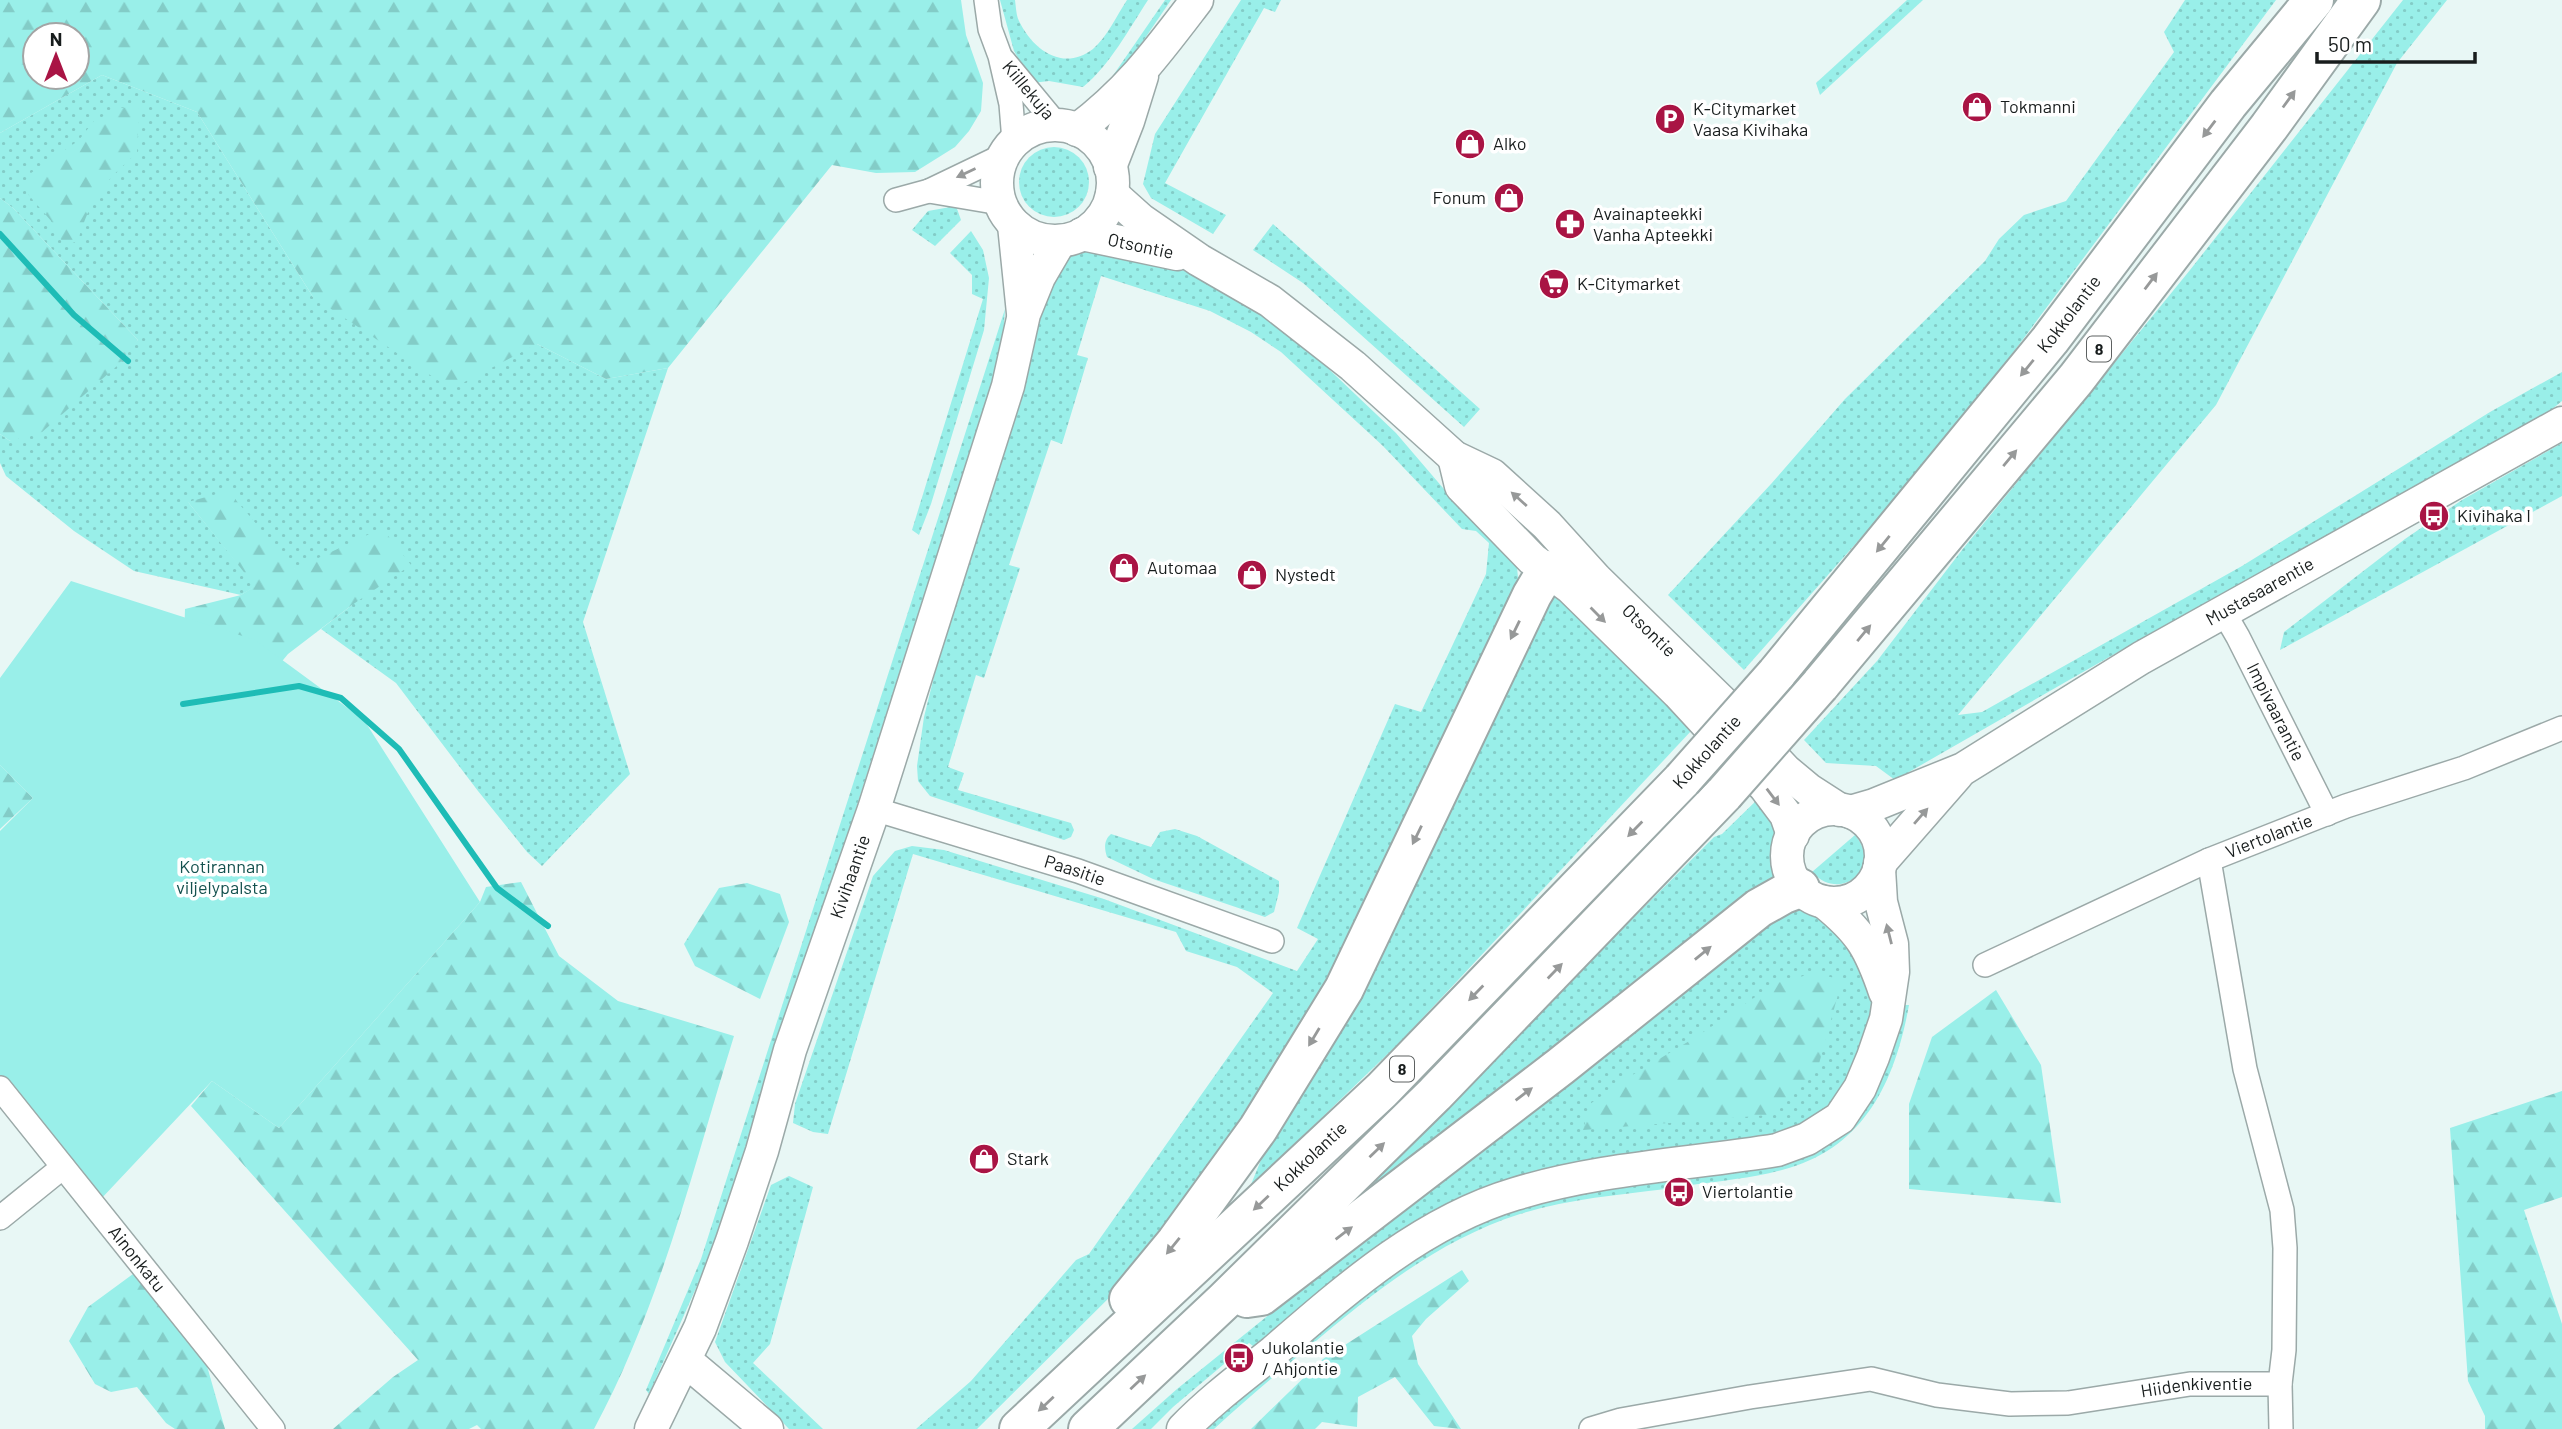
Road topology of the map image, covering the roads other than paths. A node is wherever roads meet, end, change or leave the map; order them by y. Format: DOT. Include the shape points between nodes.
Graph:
graph roads {
  1 [pos="986,0"];
  2 [pos="1197,0"];
  3 [pos="2314,0"];
  4 [pos="2361,0"];
  5 [pos="1000,56"];
  6 [pos="1143,71"];
  7 [pos="1067,127"];
  8 [pos="1009,148"];
  9 [pos="1111,180"];
  10 [pos="929,191"];
  11 [pos="896,200"];
  12 [pos="1007,214"];
  13 [pos="1071,237"];
  14 [pos="1199,260"];
  15 [pos="1024,314"];
  16 [pos="2562,423"];
  17 [pos="1557,558"];
  18 [pos="2223,611"];
  19 [pos="2562,728"];
  20 [pos="1962,769"];
  21 [pos="874,809"];
  22 [pos="1845,811"];
  23 [pos="2327,814"];
  24 [pos="1793,835"];
  25 [pos="2210,860"];
  26 [pos="1880,866"];
  27 [pos="1812,895"];
  28 [pos="1272,941"];
  29 [pos="1985,965"];
  30 [pos="1888,1000"];
  31 [pos="0,1088"];
  32 [pos="62,1167"];
  33 [pos="0,1218"];
  34 [pos="1224,1301"];
  35 [pos="1109,1346"];
  36 [pos="686,1361"];
  37 [pos="2280,1384"];
  38 [pos="273,1429"];
  39 [pos="651,1429"];
  40 [pos="766,1429"];
  41 [pos="1019,1429"];
  42 [pos="1088,1429"];
  43 [pos="1183,1429"];
  44 [pos="1591,1429"];
  45 [pos="2281,1429"];
  1 -- 5 [label="street, Kiillekuja"];
  2 -- 6 [label="main road"];
  3 -- 35 [label="highway, Kokkolantie / 8, one-way, bridge" via="2228,104 2050,340 1776,674 1682,780 1382,1090"];
  34 -- 4 [label="highway, 8, one-way, bridge" via="1435,1094 1724,794 1820,685 2076,379"];
  5 -- 7 [label="street, Kiillekuja"];
  5 -- 8 [label="street, Kiillekuja" via="1011,104"];
  6 -- 7 [label="main road" via="1106,108"];
  6 -- 9 [label="main road"];
  7 -- 8 [label="main road" via="1034,129"];
  7 -- 9 [label="main road" via="1092,139 1103,151"];
  8 -- 10 [label="street, one-way"];
  8 -- 12 [label="main road" via="997,179"];
  9 -- 13 [label="main road" via="1106,210 1096,224"];
  9 -- 14 [label="main road, Otsontie" via="1140,220"];
  10 -- 11 [label="street"];
  10 -- 12 [label="street"];
  12 -- 13 [label="main road" via="1028,234 1043,240"];
  12 -- 15 [label="main road, Kivihaantie"];
  13 -- 14 [label="main road, Otsontie"];
  13 -- 15 [label="main road, Kivihaantie" via="1039,278"];
  14 -- 17 [label="main road, Otsontie" via="1270,301 1353,366 1454,457 1461,486 1532,559"];
  15 -- 21 [label="main road, Kivihaantie" via="1008,386"];
  16 -- 18 [label="main road, Mustasaarentie"];
  17 -- 22 [label="main road, Otsontie" via="1720,700 1785,770"];
  17 -- 24 [label="main road, Otsontie, one-way" via="1571,588 1765,787 1786,815"];
  17 -- 35 [label="highway, one-way" via="1532,595 1344,989 1258,1129 1126,1302"];
  18 -- 20 [label="main road, Mustasaarentie"];
  18 -- 23 [label="street, Impivaarantie"];
  19 -- 23 [label="street, Viertolantie" via="2464,768"];
  20 -- 22 [label="main road, Mustasaarentie" via="1874,805"];
  26 -- 20 [label="main road, Mustasaarentie, one-way"];
  21 -- 28 [label="street, Paasitie" via="1078,871"];
  21 -- 36 [label="main road, Kivihaantie" via="790,1050 732,1241"];
  22 -- 24 [label="main road" via="1831,809 1812,815"];
  22 -- 26 [label="main road" via="1865,821 1876,836"];
  23 -- 25 [label="street, Viertolantie"];
  24 -- 27 [label="main road" via="1787,859 1791,875"];
  25 -- 29 [label="street, Viertolantie"];
  25 -- 37 [label="street" via="2245,1069 2282,1210"];
  26 -- 27 [label="main road" via="1869,886 1854,899 1844,902"];
  30 -- 26 [label="main road, one-way" via="1892,944 1881,902"];
  27 -- 30 [label="main road" via="1861,936"];
  34 -- 27 [label="highway, one-way" via="1261,1296 1759,908 1784,894"];
  30 -- 43 [label="main road" via="1884,1027 1860,1088 1840,1118 1807,1139 1777,1150 1581,1178 1514,1194 1458,1217 1353,1284"];
  31 -- 32 [label="street, Ainonkatu"];
  32 -- 33 [label="street"];
  32 -- 38 [label="street, Ainonkatu"];
  42 -- 34 [label="highway, 8, one-way"];
  35 -- 41 [label="highway, Kokkolantie / 8, one-way"];
  36 -- 39 [label="main road, Kivihaantie"];
  36 -- 40 [label="main road"];
  37 -- 44 [label="street, Hiidenkiventie" via="2190,1384 2068,1403 2010,1404 1937,1395 1871,1380 1798,1388"];
  37 -- 45 [label="street"];
}
